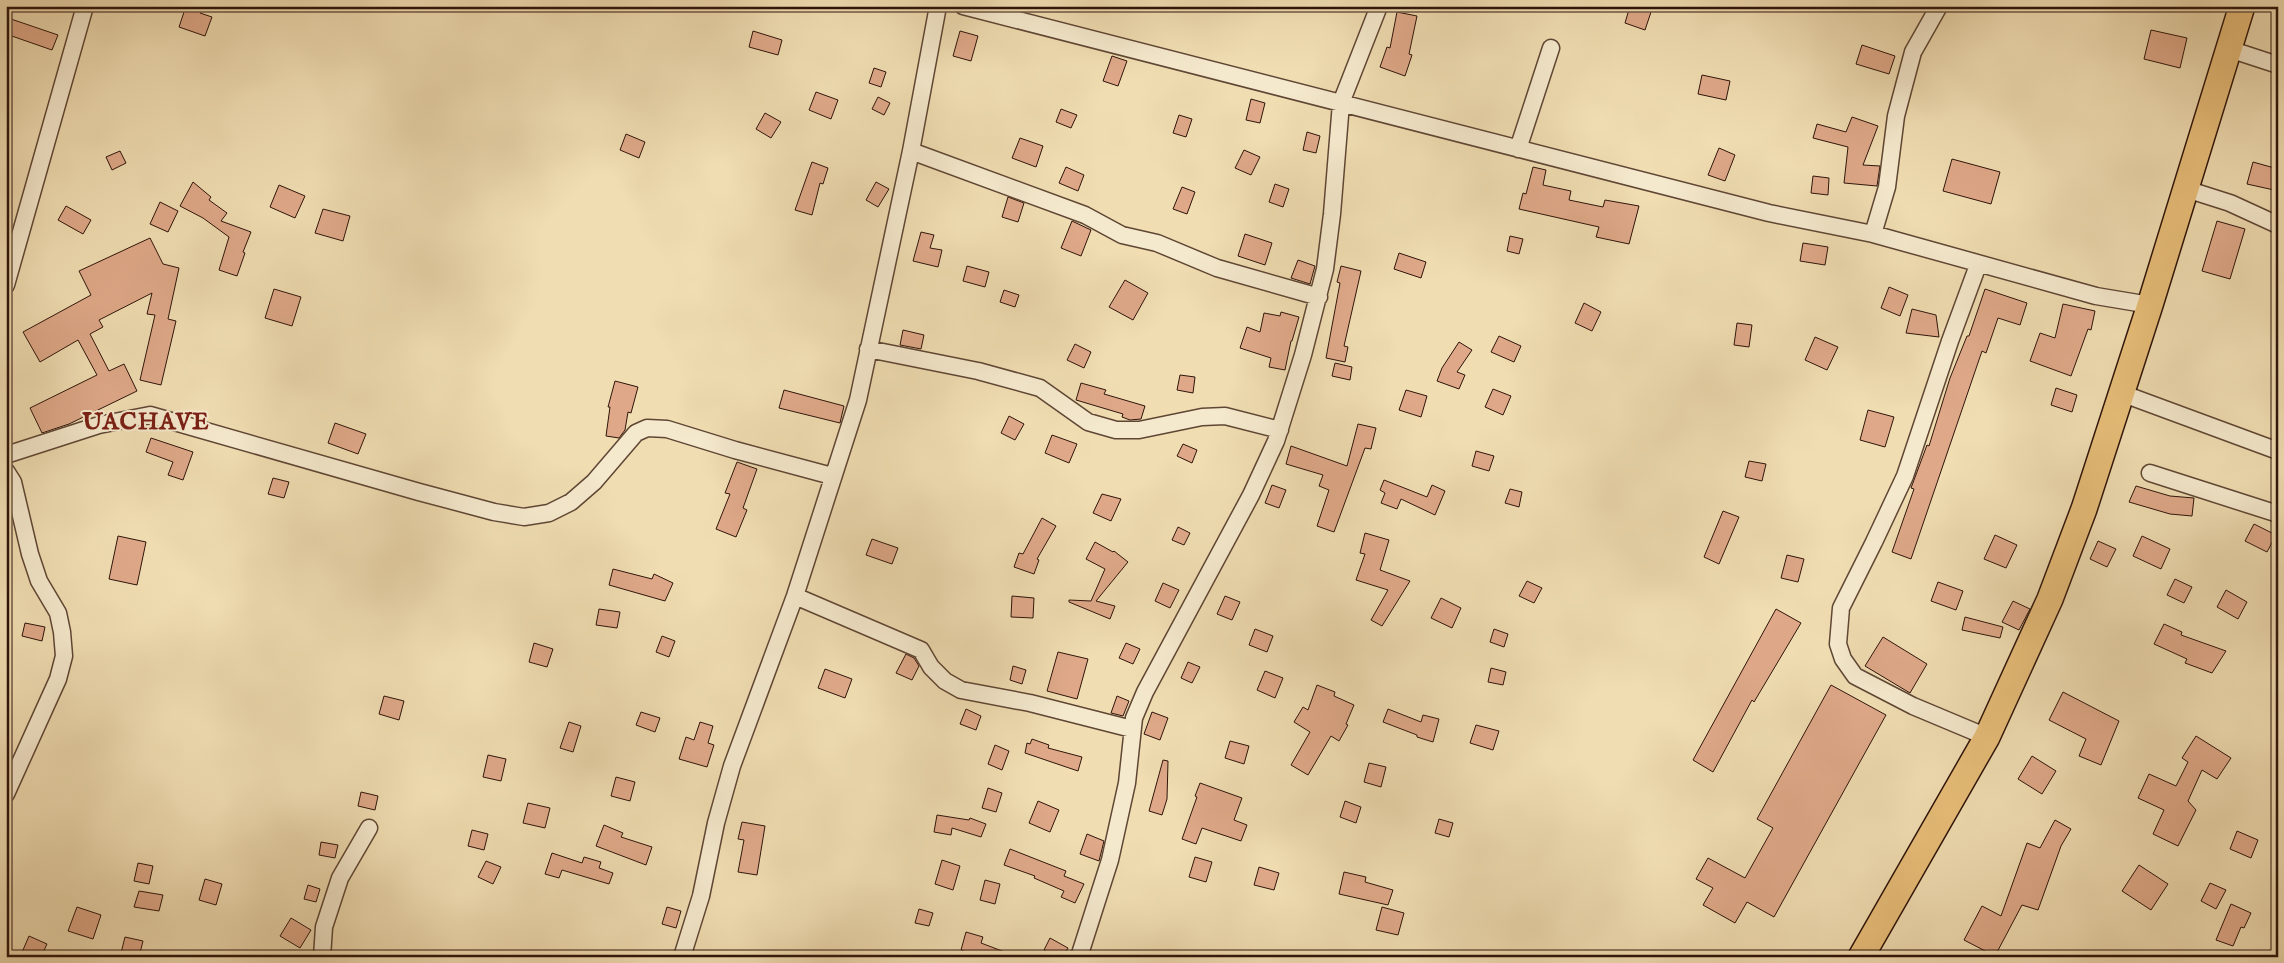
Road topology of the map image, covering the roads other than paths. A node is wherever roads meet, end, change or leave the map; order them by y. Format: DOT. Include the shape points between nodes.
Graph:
graph roads {
  1 [pos="85,6"];
  2 [pos="938,6"];
  3 [pos="963,6"];
  4 [pos="1379,6"];
  5 [pos="1939,6"];
  6 [pos="2242,6"];
  7 [pos="1551,48"];
  8 [pos="2229,49"];
  9 [pos="2278,65"];
  10 [pos="1342,103"];
  11 [pos="1518,149"];
  12 [pos="911,151"];
  13 [pos="2186,189"];
  14 [pos="2278,226"];
  15 [pos="1873,234"];
  16 [pos="1978,265"];
  17 [pos="6,285"];
  18 [pos="1319,297"];
  19 [pos="2150,305"];
  20 [pos="868,348"];
  21 [pos="2121,393"];
  22 [pos="1280,430"];
  23 [pos="2278,451"];
  24 [pos="6,455"];
  25 [pos="6,471"];
  26 [pos="2150,474"];
  27 [pos="832,476"];
  28 [pos="2278,514"];
  29 [pos="795,596"];
  30 [pos="1132,729"];
  31 [pos="1987,737"];
  32 [pos="6,794"];
  33 [pos="369,828"];
  34 [pos="322,957"];
  35 [pos="682,957"];
  36 [pos="1079,957"];
  37 [pos="1861,957"];
  1 -- 17 [label="street"];
  2 -- 12 [label="street"];
  3 -- 10 [label="street"];
  4 -- 10 [label="street"];
  5 -- 15 [label="street" via="1913,52 1896,116 1887,187"];
  6 -- 8 [label="main road"];
  7 -- 11 [label="street"];
  8 -- 9 [label="street"];
  8 -- 13 [label="main road"];
  10 -- 11 [label="street"];
  10 -- 18 [label="street" via="1332,214"];
  11 -- 15 [label="street" via="1769,214"];
  12 -- 18 [label="street" via="1085,215 1122,235 1157,244 1217,268"];
  12 -- 20 [label="street"];
  13 -- 14 [label="street" via="2230,203"];
  13 -- 19 [label="main road"];
  15 -- 16 [label="street"];
  16 -- 19 [label="street" via="2096,296"];
  16 -- 31 [label="street" via="1905,476 1841,608 1838,644 1843,659 1855,676 1913,706"];
  18 -- 22 [label="street"];
  19 -- 21 [label="main road"];
  20 -- 22 [label="street" via="978,371 1040,388 1088,422 1116,430 1139,430 1202,417 1225,416"];
  20 -- 27 [label="street" via="858,400"];
  21 -- 23 [label="street"];
  21 -- 31 [label="main road" via="2084,509 2050,599"];
  22 -- 30 [label="street" via="1251,495 1145,692"];
  24 -- 27 [label="street" via="99,425 150,415 438,497 524,517 549,513 571,502 594,482 636,433 647,428 667,429"];
  25 -- 32 [label="street" via="13,482 39,581 58,613 64,656 58,679"];
  26 -- 28 [label="street"];
  27 -- 29 [label="street"];
  29 -- 30 [label="street" via="921,650 945,681 961,690 1030,703"];
  29 -- 35 [label="street" via="732,766 701,896"];
  30 -- 36 [label="street" via="1127,783 1110,860"];
  31 -- 37 [label="main road"];
  33 -- 34 [label="street" via="340,878 324,927"];
}
